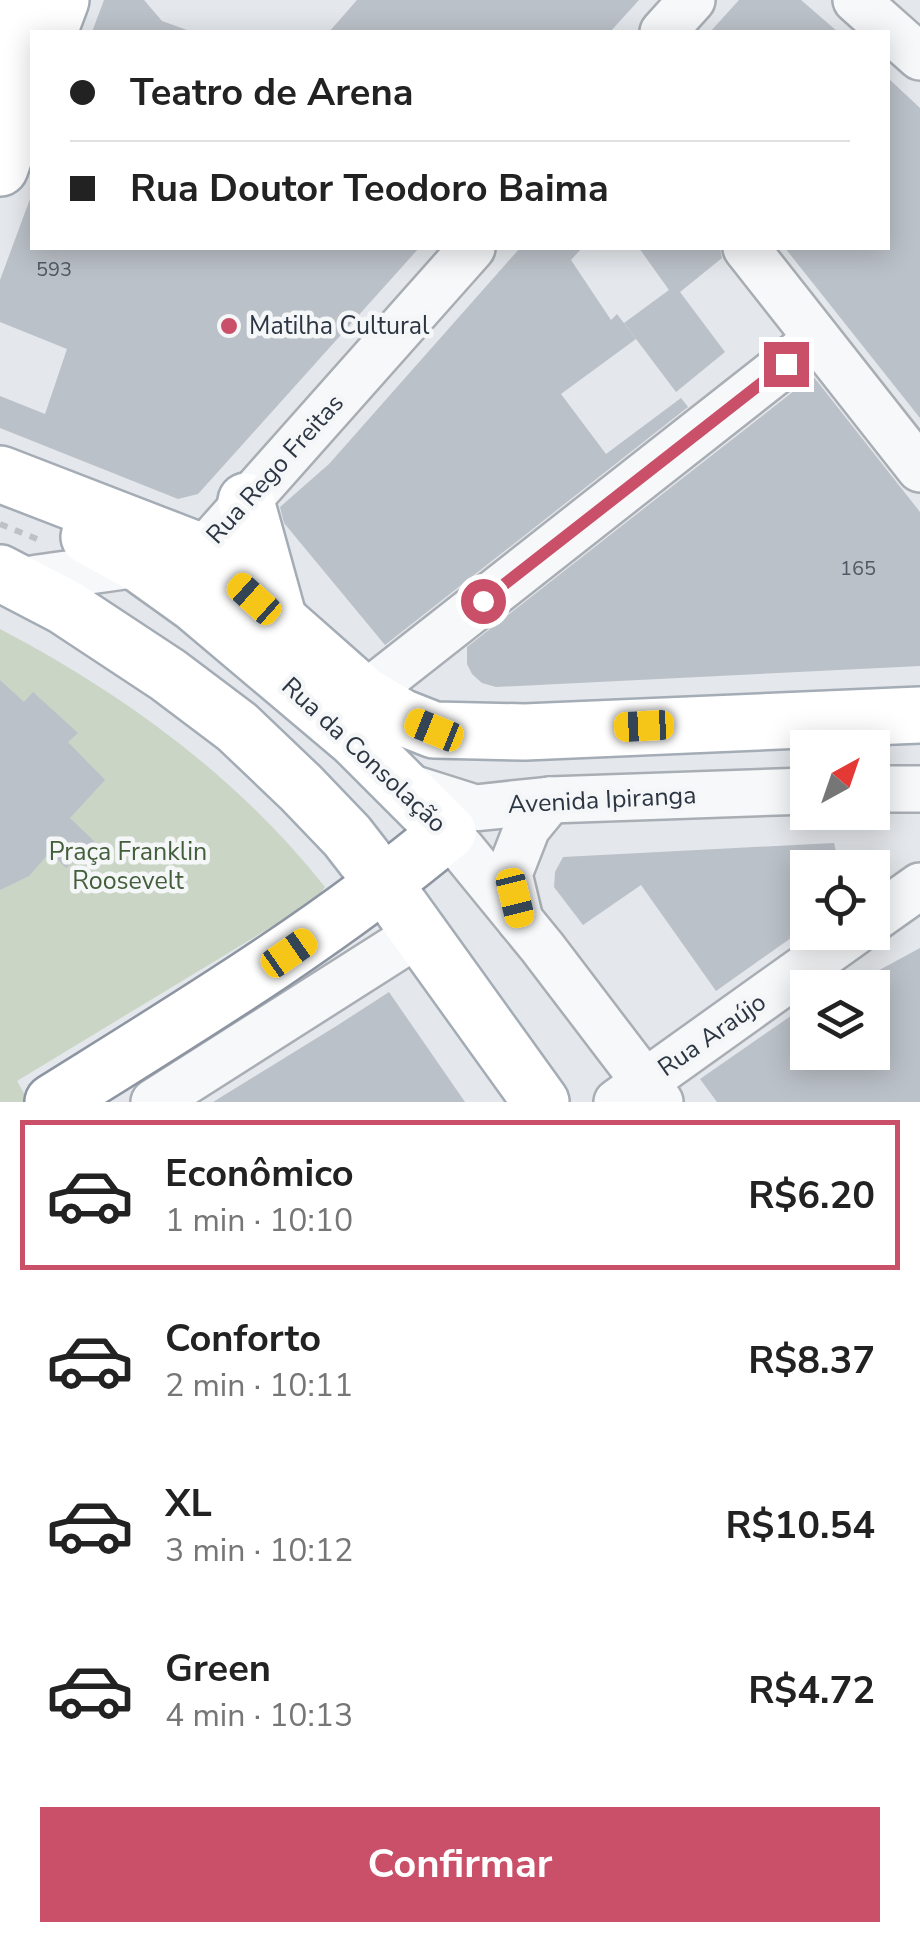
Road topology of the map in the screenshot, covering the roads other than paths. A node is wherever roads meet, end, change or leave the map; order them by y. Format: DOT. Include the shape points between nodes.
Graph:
graph roads {
  1 [pos="23,0"];
  2 [pos="61,0"];
  3 [pos="692,0"];
  4 [pos="856,0"];
  5 [pos="51,30"];
  6 [pos="665,30"];
  7 [pos="890,30"];
  8 [pos="890,30"];
  9 [pos="920,57"];
  10 [pos="0,60"];
  11 [pos="30,85"];
  12 [pos="0,168"];
  13 [pos="470,250"];
  14 [pos="748,250"];
  15 [pos="817,340"];
  16 [pos="920,469"];
  17 [pos="0,474"];
  18 [pos="0,483"];
  19 [pos="246,501"];
  20 [pos="202,552"];
  21 [pos="142,566"];
  22 [pos="10,577"];
  23 [pos="279,620"];
  24 [pos="383,706"];
  25 [pos="920,715"];
  26 [pos="400,785"];
  27 [pos="790,792"];
  28 [pos="550,800"];
  29 [pos="448,832"];
  30 [pos="385,885"];
  31 [pos="920,886"];
  32 [pos="890,907"];
  33 [pos="521,921"];
  34 [pos="418,934"];
  35 [pos="832,950"];
  36 [pos="641,1095"];
  37 [pos="53,1102"];
  38 [pos="154,1102"];
  39 [pos="541,1102"];
  1 -- 10 [label="main road"];
  2 -- 5 [label="main road"];
  3 -- 6 [label="street"];
  4 -- 7 [label="street"];
  8 -- 9 [label="street"];
  11 -- 12 [label="main road"];
  13 -- 19 [label="street, Rua Rego Freitas"];
  14 -- 15 [label="street"];
  15 -- 16 [label="street"];
  15 -- 24 [label="street"];
  17 -- 20 [label="main road, Rua da Consolação"];
  18 -- 21 [label="main road, Rua da Consolação"];
  19 -- 20 [label="street, Rua Rego Freitas"];
  19 -- 23 [label="main road"];
  20 -- 21 [label="street, Rua Rego Freitas"];
  20 -- 23 [label="main road, Rua da Consolação"];
  21 -- 22 [label="street, Rua Rego Freitas"];
  21 -- 26 [label="main road, Rua da Consolação" via="195,604"];
  22 -- 30 [label="main road" via="168,675 237,728 347,836"];
  23 -- 24 [label="main road, Rua da Consolação"];
  24 -- 25 [label="main road" via="434,730 464,733"];
  26 -- 28 [label="street, Avenida Ipiranga" via="474,808"];
  26 -- 29 [label="main road, Rua da Consolação"];
  27 -- 28 [label="street, Avenida Ipiranga"];
  28 -- 33 [label="street" via="527,828 510,874"];
  29 -- 30 [label="main road"];
  29 -- 33 [label="street, Rua da Consolação"];
  30 -- 34 [label="main road"];
  30 -- 37 [label="main road" via="257,976"];
  31 -- 32 [label="street"];
  33 -- 36 [label="street, Rua da Consolação"];
  34 -- 38 [label="street"];
  34 -- 39 [label="main road"];
  35 -- 36 [label="street, Rua Araújo"];
}
